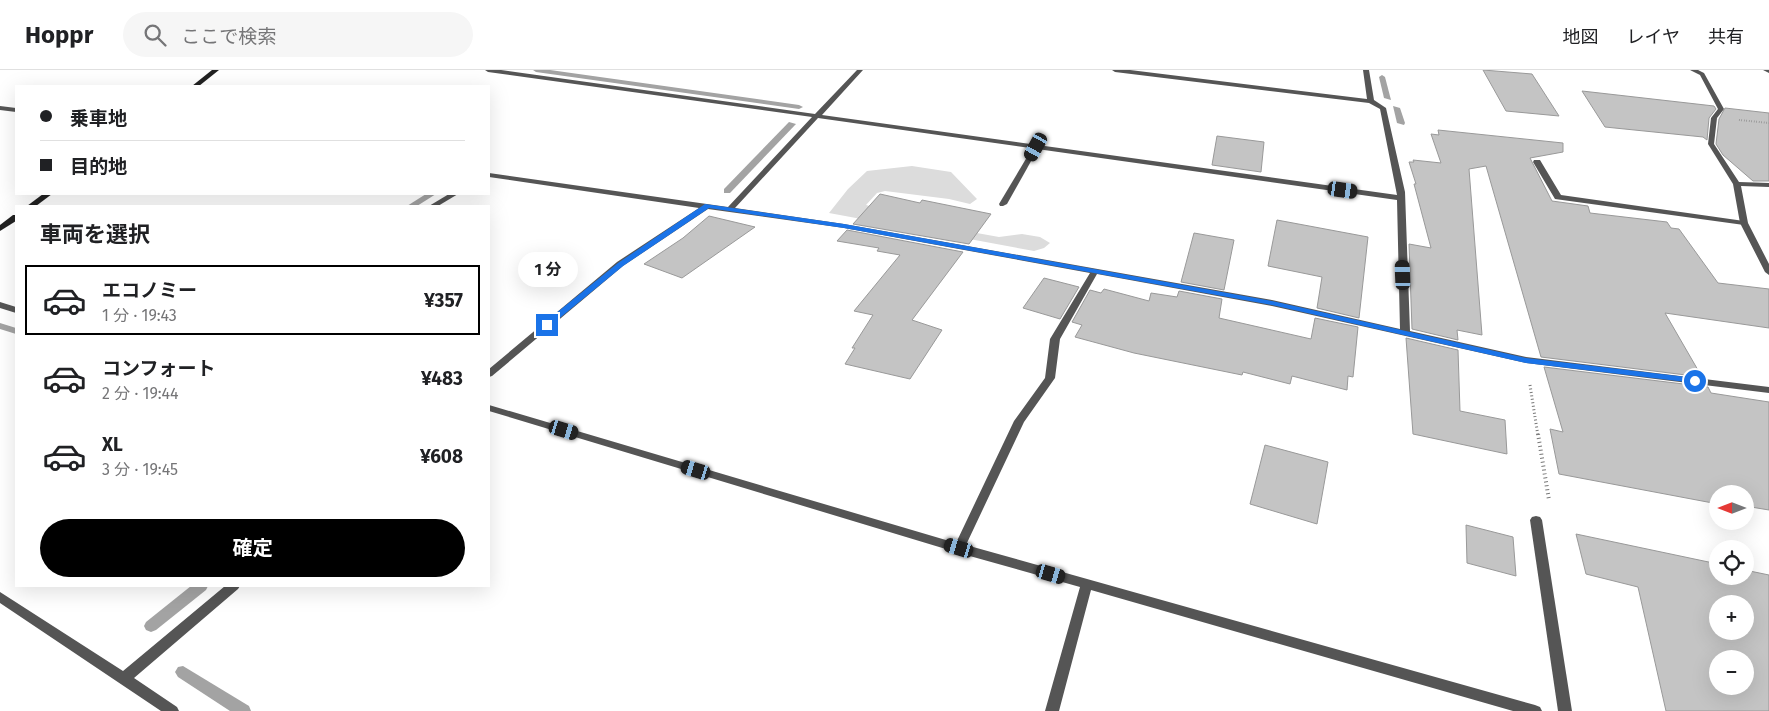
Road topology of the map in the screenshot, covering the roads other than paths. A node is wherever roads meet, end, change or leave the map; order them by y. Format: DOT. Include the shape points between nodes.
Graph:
graph roads {
  1 [pos="216,70"];
  2 [pos="488,70"];
  3 [pos="860,70"];
  4 [pos="1115,70"];
  5 [pos="1366,70"];
  6 [pos="1693,70"];
  7 [pos="195,85"];
  8 [pos="1371,101"];
  9 [pos="0,108"];
  10 [pos="15,110"];
  11 [pos="816,116"];
  12 [pos="1036,147"];
  13 [pos="1537,162"];
  14 [pos="490,175"];
  15 [pos="1737,184"];
  16 [pos="1769,185"];
  17 [pos="47,195"];
  18 [pos="452,195"];
  19 [pos="1401,198"];
  20 [pos="1003,204"];
  21 [pos="32,205"];
  22 [pos="435,205"];
  23 [pos="707,206"];
  24 [pos="730,209"];
  25 [pos="15,218"];
  26 [pos="1744,223"];
  27 [pos="0,229"];
  28 [pos="1095,271"];
  29 [pos="1769,272"];
  30 [pos="0,305"];
  31 [pos="15,310"];
  32 [pos="1405,332"];
  33 [pos="490,373"];
  34 [pos="1769,390"];
  35 [pos="490,408"];
  36 [pos="1536,520"];
  37 [pos="959,548"];
  38 [pos="1087,584"];
  39 [pos="233,587"];
  40 [pos="0,597"];
  41 [pos="123,679"];
  42 [pos="172,711"];
  43 [pos="1052,711"];
  44 [pos="1535,711"];
  45 [pos="1565,711"];
  1 -- 7 [label="street"];
  2 -- 11 [label="street"];
  3 -- 11 [label="street"];
  4 -- 8 [label="street"];
  5 -- 8 [label="street"];
  6 -- 15 [label="street" via="1702,74 1721,109 1714,118 1711,144"];
  8 -- 19 [label="street" via="1382,108"];
  9 -- 10 [label="street"];
  11 -- 12 [label="street"];
  11 -- 24 [label="street"];
  12 -- 19 [label="street"];
  12 -- 20 [label="street"];
  13 -- 26 [label="street" via="1558,197"];
  14 -- 23 [label="street"];
  15 -- 16 [label="street"];
  15 -- 26 [label="street"];
  17 -- 21 [label="street"];
  18 -- 22 [label="street"];
  19 -- 32 [label="street"];
  23 -- 24 [label="street"];
  23 -- 33 [label="street" via="620,264"];
  24 -- 28 [label="street"];
  25 -- 27 [label="street"];
  26 -- 29 [label="street"];
  28 -- 32 [label="street" via="1272,303"];
  28 -- 37 [label="street" via="1055,339 1050,378 1019,421"];
  30 -- 31 [label="street"];
  32 -- 34 [label="street" via="1526,360"];
  35 -- 37 [label="street"];
  36 -- 45 [label="street"];
  37 -- 38 [label="street"];
  38 -- 43 [label="street"];
  38 -- 44 [label="street"];
  39 -- 41 [label="street"];
  40 -- 41 [label="street"];
  41 -- 42 [label="street"];
}
